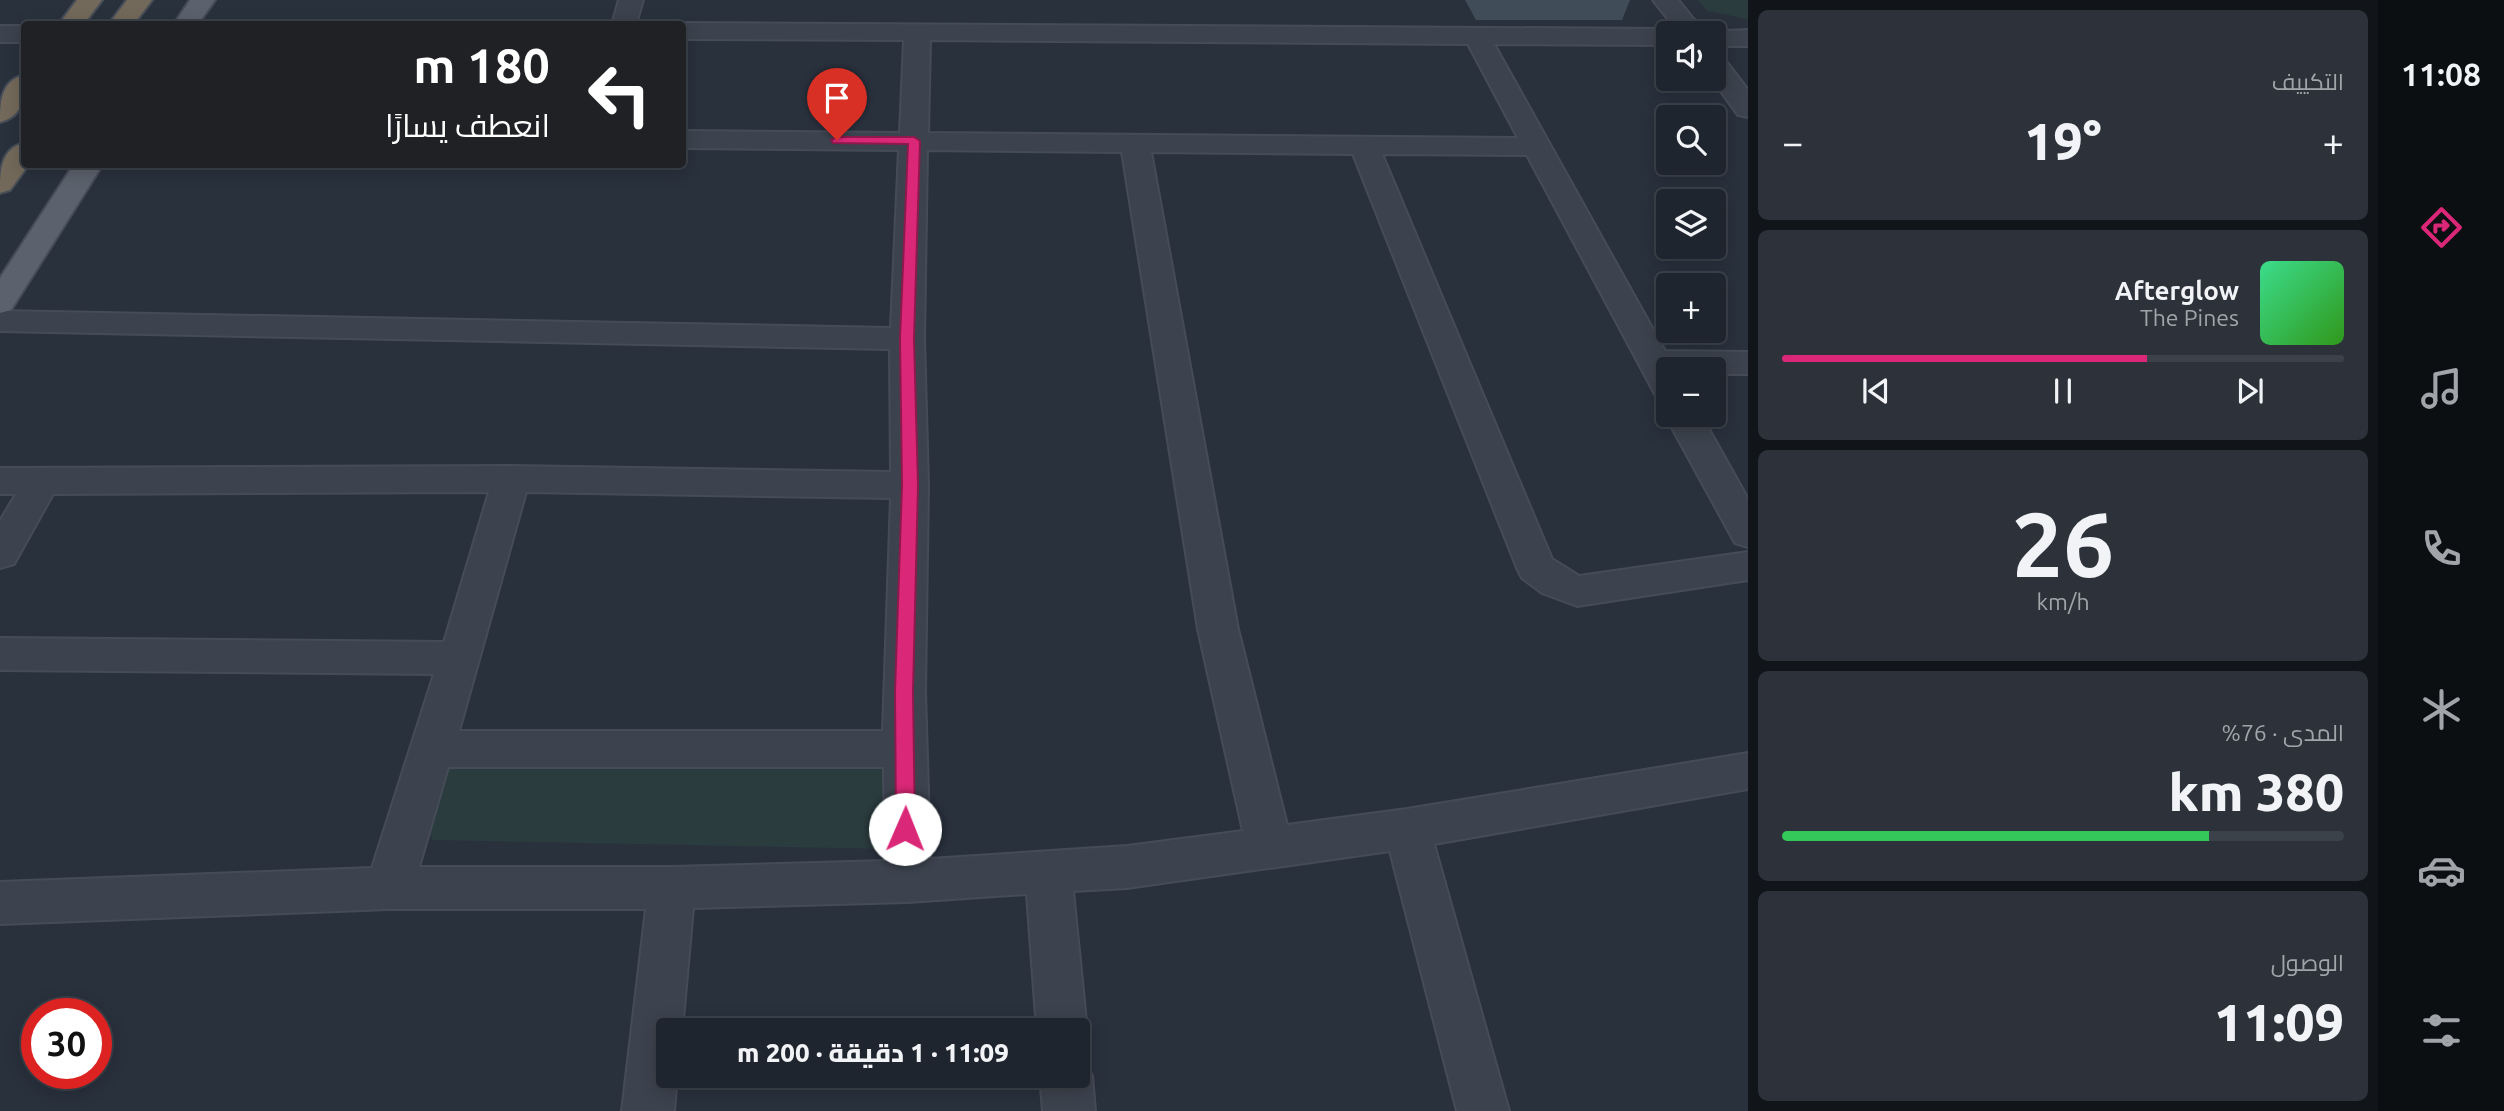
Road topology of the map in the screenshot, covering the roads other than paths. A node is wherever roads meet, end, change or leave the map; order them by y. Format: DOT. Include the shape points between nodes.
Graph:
graph roads {
  1 [pos="90,0"];
  2 [pos="140,0"];
  3 [pos="203,0"];
  4 [pos="631,0"];
  5 [pos="1665,0"];
  6 [pos="73,21"];
  7 [pos="123,21"];
  8 [pos="189,21"];
  9 [pos="625,21"];
  10 [pos="1682,21"];
  11 [pos="686,31"];
  12 [pos="917,33"];
  13 [pos="0,34"];
  14 [pos="21,34"];
  15 [pos="1477,36"];
  16 [pos="1656,37"];
  17 [pos="1726,38"];
  18 [pos="1748,38"];
  19 [pos="1726,79"];
  20 [pos="21,87"];
  21 [pos="1748,109"];
  22 [pos="0,114"];
  23 [pos="686,139"];
  24 [pos="914,141"];
  25 [pos="1135,143"];
  26 [pos="1364,146"];
  27 [pos="1535,147"];
  28 [pos="21,156"];
  29 [pos="86,168"];
  30 [pos="0,184"];
  31 [pos="0,303"];
  32 [pos="0,321"];
  33 [pos="907,339"];
  34 [pos="1748,363"];
  35 [pos="1656,366"];
  36 [pos="1726,366"];
  37 [pos="1690,427"];
  38 [pos="511,479"];
  39 [pos="0,481"];
  40 [pos="42,481"];
  41 [pos="910,485"];
  42 [pos="1748,533"];
  43 [pos="0,554"];
  44 [pos="1748,566"];
  45 [pos="0,654"];
  46 [pos="460,658"];
  47 [pos="431,749"];
  48 [pos="906,749"];
  49 [pos="1744,782"];
  50 [pos="1407,829"];
  51 [pos="1270,848"];
  52 [pos="1048,872"];
  53 [pos="908,881"];
  54 [pos="389,888"];
  55 [pos="672,888"];
  56 [pos="0,903"];
  57 [pos="1061,1018"];
  58 [pos="1067,1088"];
  59 [pos="648,1111"];
  60 [pos="1069,1111"];
  61 [pos="1483,1111"];
  1 -- 6 [label="highway"];
  2 -- 7 [label="highway"];
  3 -- 8 [label="main road"];
  4 -- 9 [label="street"];
  5 -- 10 [label="street"];
  11 -- 12 [label="street"];
  12 -- 15 [label="street" via="1201,22"];
  12 -- 24 [label="street"];
  13 -- 14 [label="street"];
  15 -- 16 [label="street"];
  15 -- 27 [label="street"];
  17 -- 18 [label="street"];
  19 -- 21 [label="street"];
  20 -- 22 [label="highway"];
  23 -- 24 [label="street"];
  24 -- 25 [label="street"];
  24 -- 33 [label="street"];
  25 -- 26 [label="street"];
  25 -- 51 [label="street" via="1218,629"];
  26 -- 27 [label="street"];
  26 -- 44 [label="street" via="1536,568 1577,591"];
  27 -- 35 [label="street"];
  28 -- 30 [label="highway"];
  29 -- 31 [label="main road"];
  32 -- 33 [label="street"];
  33 -- 41 [label="street"];
  34 -- 36 [label="street"];
  37 -- 42 [label="street"];
  38 -- 40 [label="street"];
  38 -- 41 [label="street"];
  38 -- 46 [label="street"];
  39 -- 40 [label="street"];
  40 -- 43 [label="street"];
  41 -- 48 [label="street"];
  45 -- 46 [label="street"];
  46 -- 47 [label="street"];
  47 -- 48 [label="street"];
  47 -- 54 [label="street"];
  48 -- 53 [label="street"];
  49 -- 50 [label="street"];
  50 -- 51 [label="street"];
  50 -- 61 [label="street"];
  51 -- 52 [label="street" via="1127,867"];
  52 -- 53 [label="street"];
  52 -- 57 [label="street"];
  53 -- 55 [label="street"];
  54 -- 55 [label="street"];
  54 -- 56 [label="street"];
  55 -- 59 [label="street"];
  58 -- 60 [label="street"];
}
